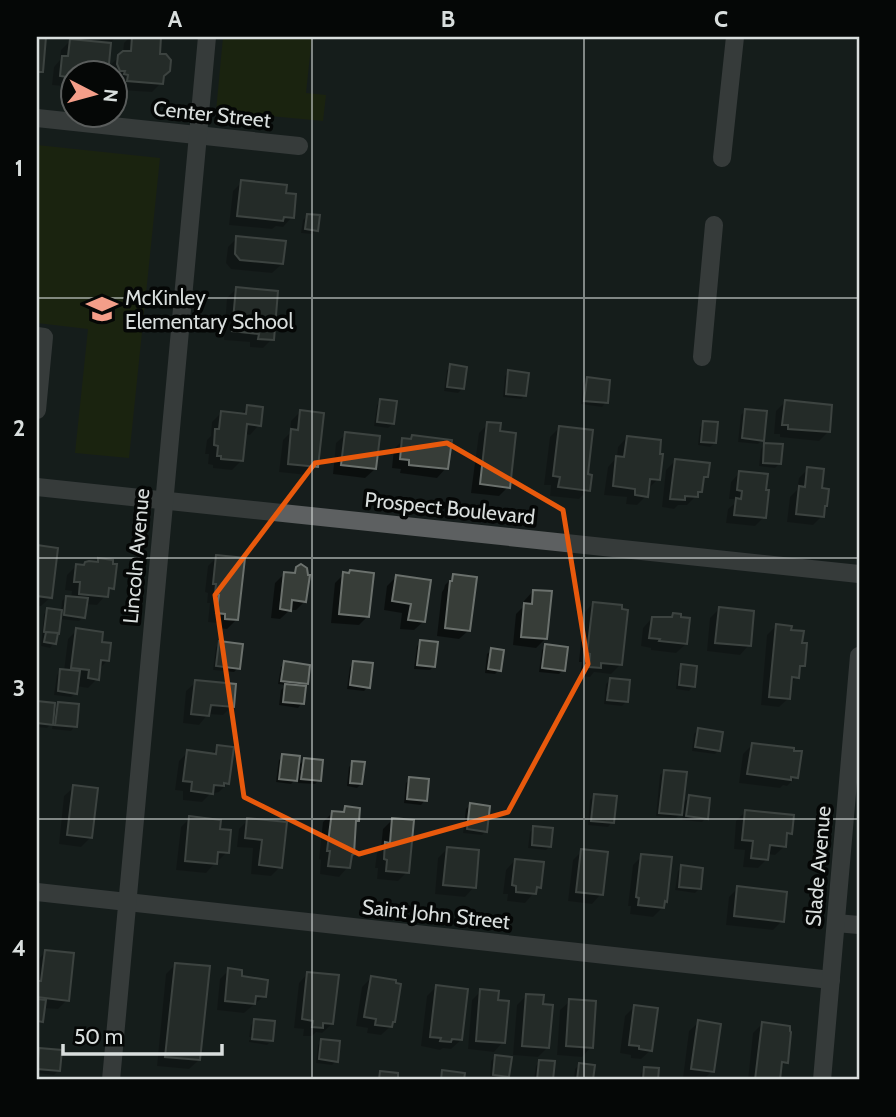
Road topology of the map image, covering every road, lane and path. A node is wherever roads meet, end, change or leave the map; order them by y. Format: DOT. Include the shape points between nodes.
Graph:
graph roads {
  1 [pos="206,37"];
  2 [pos="735,37"];
  3 [pos="37,118"];
  4 [pos="198,134"];
  5 [pos="299,146"];
  6 [pos="722,158"];
  7 [pos="714,225"];
  8 [pos="37,336"];
  9 [pos="702,356"];
  10 [pos="37,410"];
  11 [pos="37,487"];
  12 [pos="165,500"];
  13 [pos="859,574"];
  14 [pos="859,656"];
  15 [pos="37,892"];
  16 [pos="127,902"];
  17 [pos="836,923"];
  18 [pos="859,925"];
  19 [pos="831,980"];
  20 [pos="111,1080"];
  21 [pos="822,1080"];
  1 -- 4 [label="street, Lincoln Avenue"];
  2 -- 6 [label="street"];
  3 -- 4 [label="street, Center Street"];
  4 -- 5 [label="street, Center Street"];
  4 -- 12 [label="street, Lincoln Avenue"];
  7 -- 9 [label="street"];
  8 -- 10 [label="street" via="44,337"];
  11 -- 12 [label="street, Prospect Boulevard"];
  12 -- 13 [label="street, Prospect Boulevard"];
  12 -- 16 [label="street, Lincoln Avenue"];
  14 -- 17 [label="street, Slade Avenue"];
  15 -- 16 [label="street, Saint John Street"];
  16 -- 19 [label="street, Saint John Street"];
  16 -- 20 [label="street, Lincoln Avenue"];
  17 -- 18 [label="street"];
  17 -- 19 [label="street, Slade Avenue"];
  19 -- 21 [label="street, Slade Avenue"];
}
